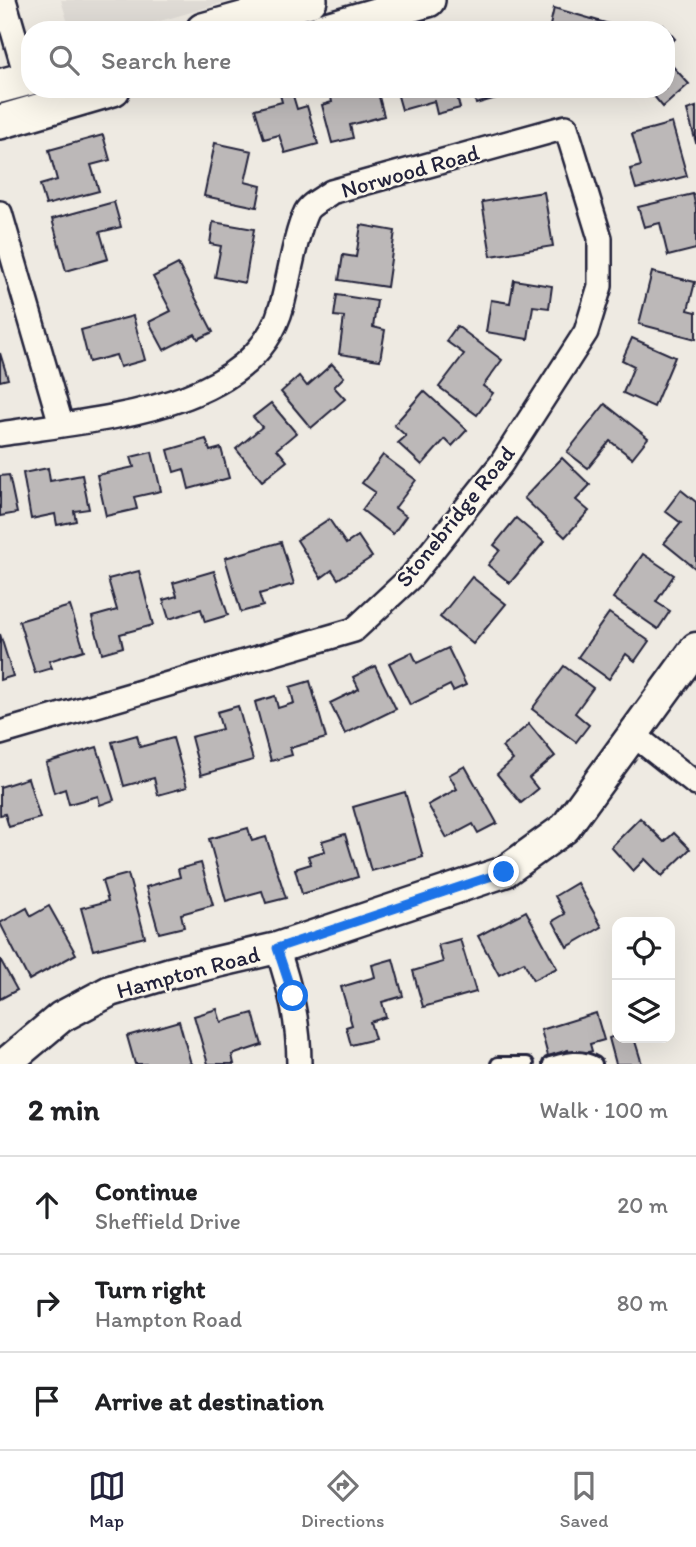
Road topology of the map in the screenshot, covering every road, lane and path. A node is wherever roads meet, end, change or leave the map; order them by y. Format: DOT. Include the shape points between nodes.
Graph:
graph roads {
  1 [pos="4,0"];
  2 [pos="310,0"];
  3 [pos="428,0"];
  4 [pos="235,21"];
  5 [pos="354,21"];
  6 [pos="19,81"];
  7 [pos="82,98"];
  8 [pos="0,122"];
  9 [pos="566,127"];
  10 [pos="0,213"];
  11 [pos="61,424"];
  12 [pos="0,434"];
  13 [pos="696,648"];
  14 [pos="0,733"];
  15 [pos="634,735"];
  16 [pos="696,784"];
  17 [pos="277,948"];
  18 [pos="5,1064"];
  19 [pos="299,1064"];
  20 [pos="498,1064"];
  21 [pos="527,1064"];
  22 [pos="550,1064"];
  23 [pos="595,1064"];
  1 -- 6 [label="street"];
  2 -- 4 [label="main road"];
  3 -- 5 [label="main road"];
  7 -- 8 [label="main road"];
  9 -- 11 [label="street, Norwood Road" via="331,192 307,210 278,323 253,358 211,387 155,409"];
  9 -- 14 [label="street, Stonebridge Road" via="600,238 600,286 586,332 501,464 412,576 354,630"];
  10 -- 11 [label="street"];
  11 -- 12 [label="street, Norwood Road"];
  13 -- 15 [label="street, Hampton Road"];
  15 -- 16 [label="street"];
  15 -- 17 [label="street, Hampton Road" via="565,828 504,872"];
  17 -- 18 [label="street, Hampton Road" via="110,992 61,1017"];
  17 -- 19 [label="street" via="293,996"];
  20 -- 21 [label="lane"];
  22 -- 23 [label="lane" via="569,1058"];
}
